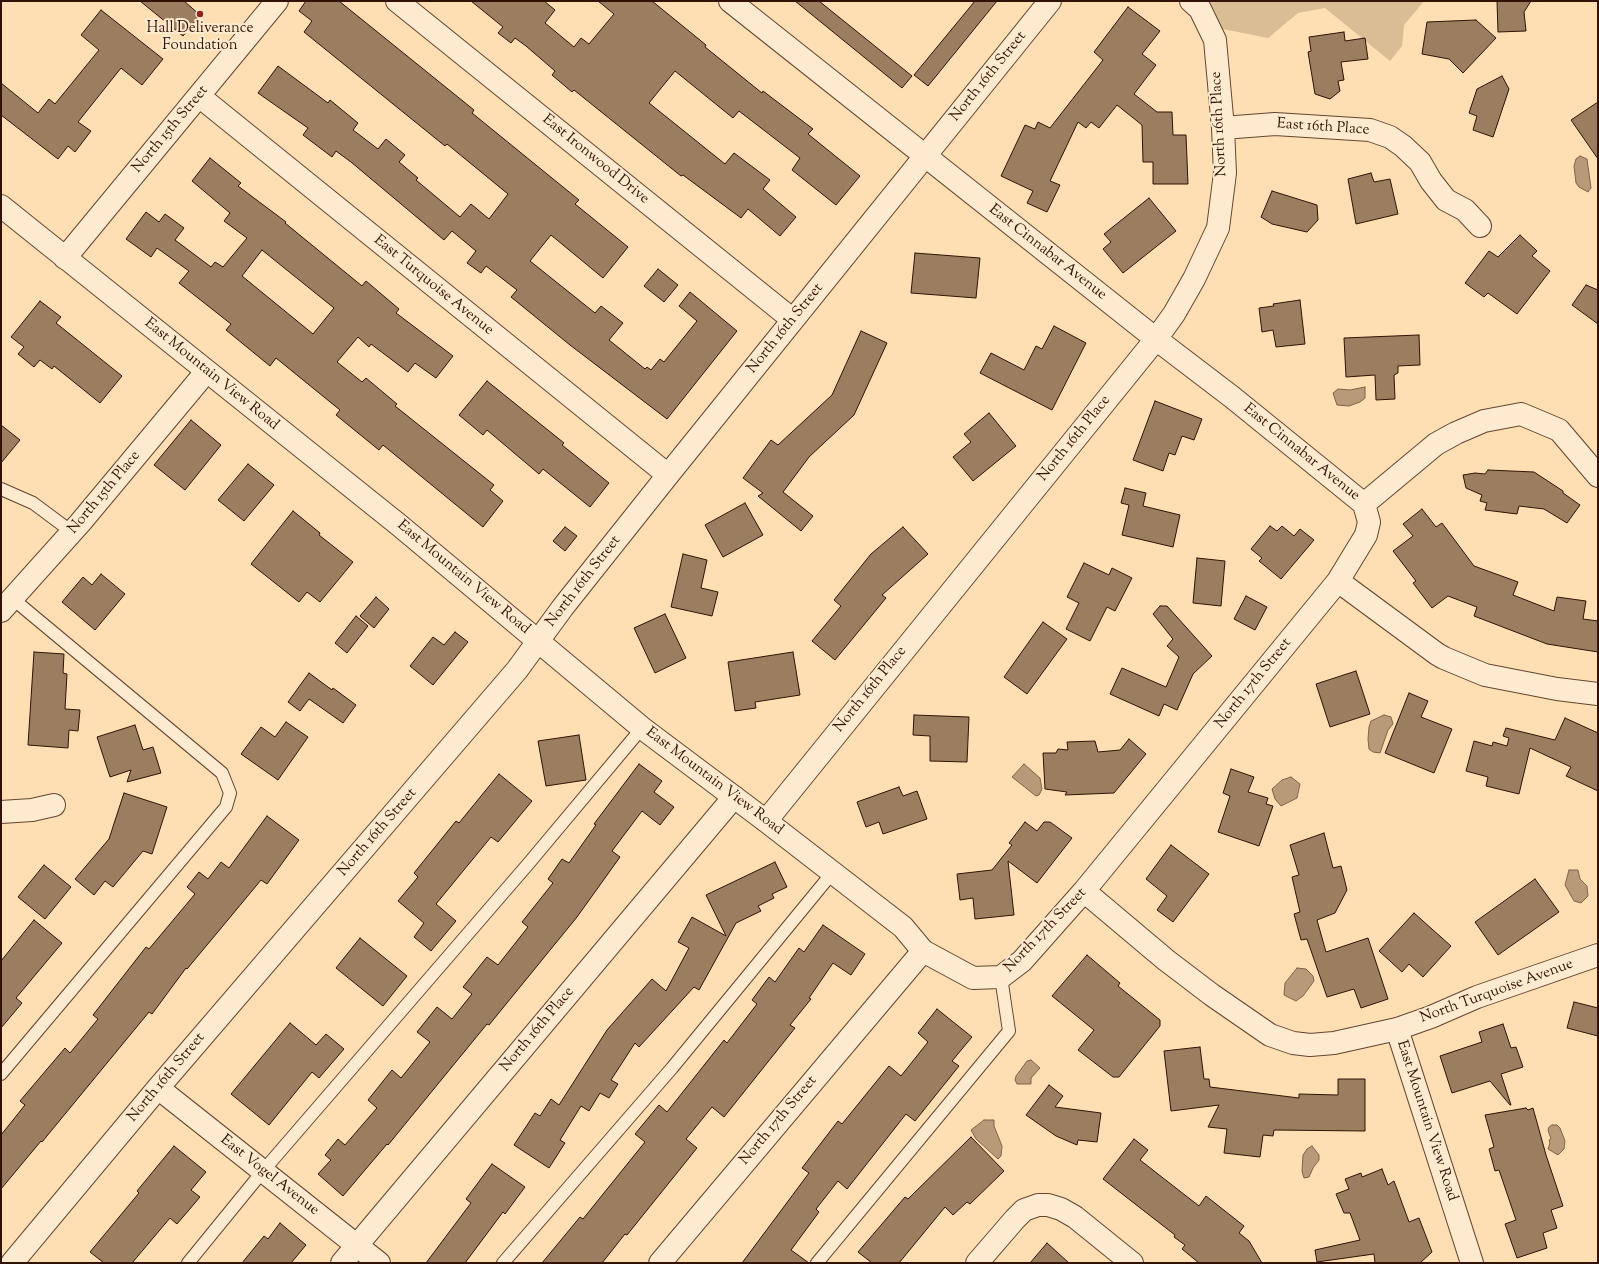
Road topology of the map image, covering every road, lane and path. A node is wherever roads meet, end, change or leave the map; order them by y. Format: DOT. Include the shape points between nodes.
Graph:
graph roads {
  1 [pos="277,1"];
  2 [pos="397,1"];
  3 [pos="730,1"];
  4 [pos="1050,1"];
  5 [pos="1191,1"];
  6 [pos="199,96"];
  7 [pos="1223,128"];
  8 [pos="925,156"];
  9 [pos="1,206"];
  10 [pos="1480,226"];
  11 [pos="65,258"];
  12 [pos="793,320"];
  13 [pos="1156,339"];
  14 [pos="206,372"];
  15 [pos="668,475"];
  16 [pos="1598,476"];
  17 [pos="1,490"];
  18 [pos="1364,504"];
  19 [pos="72,532"];
  20 [pos="1366,535"];
  21 [pos="1338,582"];
  22 [pos="6,602"];
  23 [pos="538,641"];
  24 [pos="1598,694"];
  25 [pos="642,728"];
  26 [pos="734,797"];
  27 [pos="54,805"];
  28 [pos="1,812"];
  29 [pos="766,820"];
  30 [pos="833,872"];
  31 [pos="1084,892"];
  32 [pos="923,951"];
  33 [pos="1598,955"];
  34 [pos="1002,977"];
  35 [pos="1397,1029"];
  36 [pos="1,1074"];
  37 [pos="158,1088"];
  38 [pos="263,1171"];
  39 [pos="357,1245"];
  40 [pos="12,1263"];
  41 [pos="188,1263"];
  42 [pos="342,1263"];
  43 [pos="379,1263"];
  44 [pos="503,1263"];
  45 [pos="660,1263"];
  46 [pos="817,1263"];
  47 [pos="977,1263"];
  48 [pos="1132,1263"];
  49 [pos="1472,1263"];
  1 -- 6 [label="street, North 15th Street"];
  2 -- 12 [label="street, East Ironwood Drive"];
  3 -- 8 [label="street, East Cinnabar Avenue"];
  4 -- 8 [label="street, North 16th Street"];
  5 -- 7 [label="street, North 16th Place" via="1200,9 1215,40"];
  6 -- 11 [label="street, North 15th Street"];
  6 -- 15 [label="street, East Turquoise Avenue"];
  7 -- 10 [label="street, East 16th Place" via="1283,125 1370,130 1390,137 1420,162 1446,200 1465,210"];
  7 -- 13 [label="street, North 16th Place" via="1225,173 1218,228 1174,314"];
  8 -- 12 [label="street, North 16th Street"];
  8 -- 13 [label="street, East Cinnabar Avenue"];
  9 -- 11 [label="street, East Mountain View Road"];
  11 -- 14 [label="street, East Mountain View Road"];
  12 -- 15 [label="street, North 16th Street"];
  13 -- 18 [label="street, East Cinnabar Avenue"];
  13 -- 29 [label="street, North 16th Place"];
  14 -- 19 [label="street, North 15th Place"];
  14 -- 23 [label="street, East Mountain View Road" via="399,525"];
  15 -- 23 [label="street, North 16th Street"];
  16 -- 18 [label="street, East Cinnabar Avenue" via="1559,430 1521,414 1484,420 1436,444"];
  17 -- 19 [label="lane" via="33,503"];
  18 -- 20 [label="street, East Cinnabar Avenue" via="1369,522"];
  19 -- 22 [label="street, North 15th Place"];
  20 -- 21 [label="street, North 17th Street"];
  21 -- 24 [label="street" via="1436,654 1485,675"];
  21 -- 31 [label="street, North 17th Street"];
  22 -- 36 [label="lane" via="222,773 230,793 226,807"];
  23 -- 25 [label="street, East Mountain View Road"];
  23 -- 37 [label="street, North 16th Street" via="517,670"];
  25 -- 26 [label="street, East Mountain View Road"];
  25 -- 38 [label="lane"];
  26 -- 29 [label="street, East Mountain View Road"];
  26 -- 39 [label="street, North 16th Place"];
  27 -- 28 [label="street" via="32,810"];
  29 -- 30 [label="street, East Mountain View Road"];
  30 -- 32 [label="street, East Mountain View Road" via="903,926"];
  30 -- 44 [label="lane" via="672,1068"];
  31 -- 34 [label="street, North 17th Street" via="1022,961"];
  31 -- 35 [label="street, East Mountain View Road" via="1218,1000 1270,1035 1293,1043 1310,1045 1334,1043"];
  32 -- 34 [label="street, North 17th Street" via="973,978"];
  32 -- 45 [label="street, North 17th Street"];
  33 -- 35 [label="street, North Turquoise Avenue" via="1477,997"];
  34 -- 46 [label="lane" via="1009,1031"];
  35 -- 49 [label="street, East Mountain View Road"];
  37 -- 38 [label="street, East Vogel Avenue"];
  37 -- 40 [label="street, North 16th Street"];
  38 -- 39 [label="street, East Vogel Avenue"];
  38 -- 41 [label="lane"];
  39 -- 42 [label="street, North 16th Place"];
  39 -- 43 [label="street, East Vogel Avenue"];
  47 -- 48 [label="street" via="1024,1210 1038,1205 1048,1205 1066,1211"];
}
